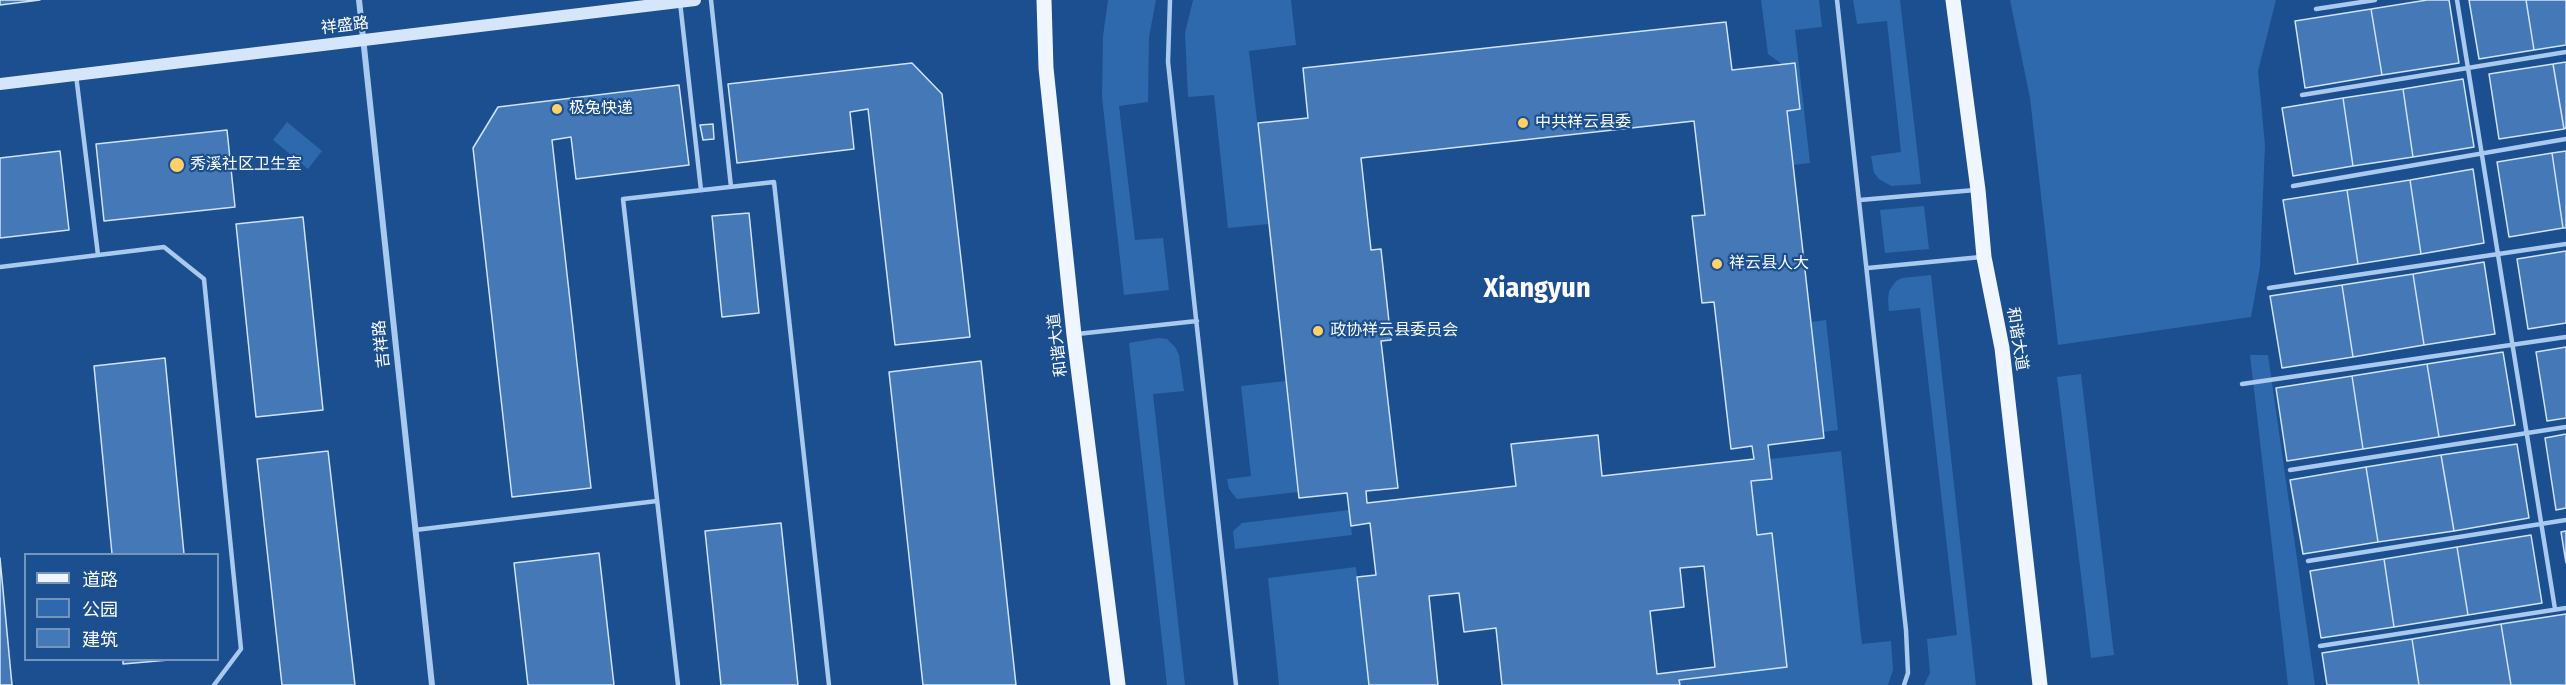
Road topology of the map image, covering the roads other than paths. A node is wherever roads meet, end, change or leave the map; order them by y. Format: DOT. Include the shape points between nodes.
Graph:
graph roads {
  1 [pos="359,0"];
  2 [pos="695,0"];
  3 [pos="711,0"];
  4 [pos="1044,0"];
  5 [pos="1170,0"];
  6 [pos="1837,0"];
  7 [pos="1953,0"];
  8 [pos="2375,0"];
  9 [pos="2457,0"];
  10 [pos="680,2"];
  11 [pos="2316,9"];
  12 [pos="363,40"];
  13 [pos="2566,52"];
  14 [pos="2468,68"];
  15 [pos="76,75"];
  16 [pos="0,84"];
  17 [pos="2302,95"];
  18 [pos="2566,139"];
  19 [pos="2482,154"];
  20 [pos="2293,186"];
  21 [pos="730,187"];
  22 [pos="701,190"];
  23 [pos="1978,190"];
  24 [pos="1860,201"];
  25 [pos="2566,244"];
  26 [pos="2497,254"];
  27 [pos="98,255"];
  28 [pos="1984,256"];
  29 [pos="0,267"];
  30 [pos="1868,268"];
  31 [pos="2269,288"];
  32 [pos="1197,321"];
  33 [pos="1074,335"];
  34 [pos="2566,337"];
  35 [pos="2513,345"];
  36 [pos="2242,384"];
  37 [pos="2566,427"];
  38 [pos="2526,433"];
  39 [pos="2290,470"];
  40 [pos="657,501"];
  41 [pos="2566,520"];
  42 [pos="2541,524"];
  43 [pos="415,530"];
  44 [pos="2308,561"];
  45 [pos="2566,608"];
  46 [pos="2555,609"];
  47 [pos="2320,646"];
  48 [pos="214,685"];
  49 [pos="432,685"];
  50 [pos="678,685"];
  51 [pos="829,685"];
  52 [pos="1118,685"];
  53 [pos="1236,685"];
  54 [pos="1904,685"];
  55 [pos="2040,685"];
  1 -- 12 [label="street, 吉祥路"];
  2 -- 10 [label="street, 祥盛路"];
  3 -- 21 [label="lane"];
  4 -- 33 [label="main road, 和谐大道" via="1046,68"];
  5 -- 32 [label="lane" via="1168,62"];
  6 -- 24 [label="lane"];
  7 -- 23 [label="main road, 和谐大道"];
  8 -- 11 [label="lane"];
  9 -- 14 [label="lane"];
  10 -- 12 [label="street, 祥盛路"];
  10 -- 22 [label="lane"];
  12 -- 15 [label="street, 祥盛路"];
  12 -- 43 [label="street, 吉祥路"];
  13 -- 14 [label="lane"];
  14 -- 17 [label="lane"];
  14 -- 19 [label="lane"];
  15 -- 16 [label="street, 祥盛路"];
  15 -- 27 [label="lane"];
  18 -- 19 [label="lane"];
  19 -- 20 [label="lane"];
  19 -- 26 [label="lane"];
  21 -- 22 [label="lane"];
  21 -- 51 [label="lane" via="774,182"];
  22 -- 40 [label="lane" via="623,199"];
  23 -- 24 [label="lane"];
  23 -- 28 [label="main road, 和谐大道"];
  24 -- 30 [label="lane"];
  25 -- 26 [label="lane"];
  26 -- 31 [label="lane"];
  26 -- 35 [label="lane"];
  27 -- 29 [label="lane"];
  27 -- 48 [label="lane" via="164,247 204,279 241,649"];
  28 -- 30 [label="lane"];
  28 -- 55 [label="main road, 和谐大道" via="2002,348"];
  30 -- 54 [label="lane" via="1906,630 1908,673"];
  32 -- 33 [label="lane"];
  32 -- 53 [label="lane"];
  33 -- 52 [label="main road, 和谐大道"];
  34 -- 35 [label="lane"];
  35 -- 36 [label="lane"];
  35 -- 38 [label="lane"];
  37 -- 38 [label="lane"];
  38 -- 39 [label="lane"];
  38 -- 42 [label="lane"];
  40 -- 43 [label="lane"];
  40 -- 50 [label="lane"];
  41 -- 42 [label="lane"];
  42 -- 44 [label="lane"];
  42 -- 46 [label="lane"];
  43 -- 49 [label="street, 吉祥路"];
  45 -- 46 [label="lane"];
  46 -- 47 [label="lane"];
}
